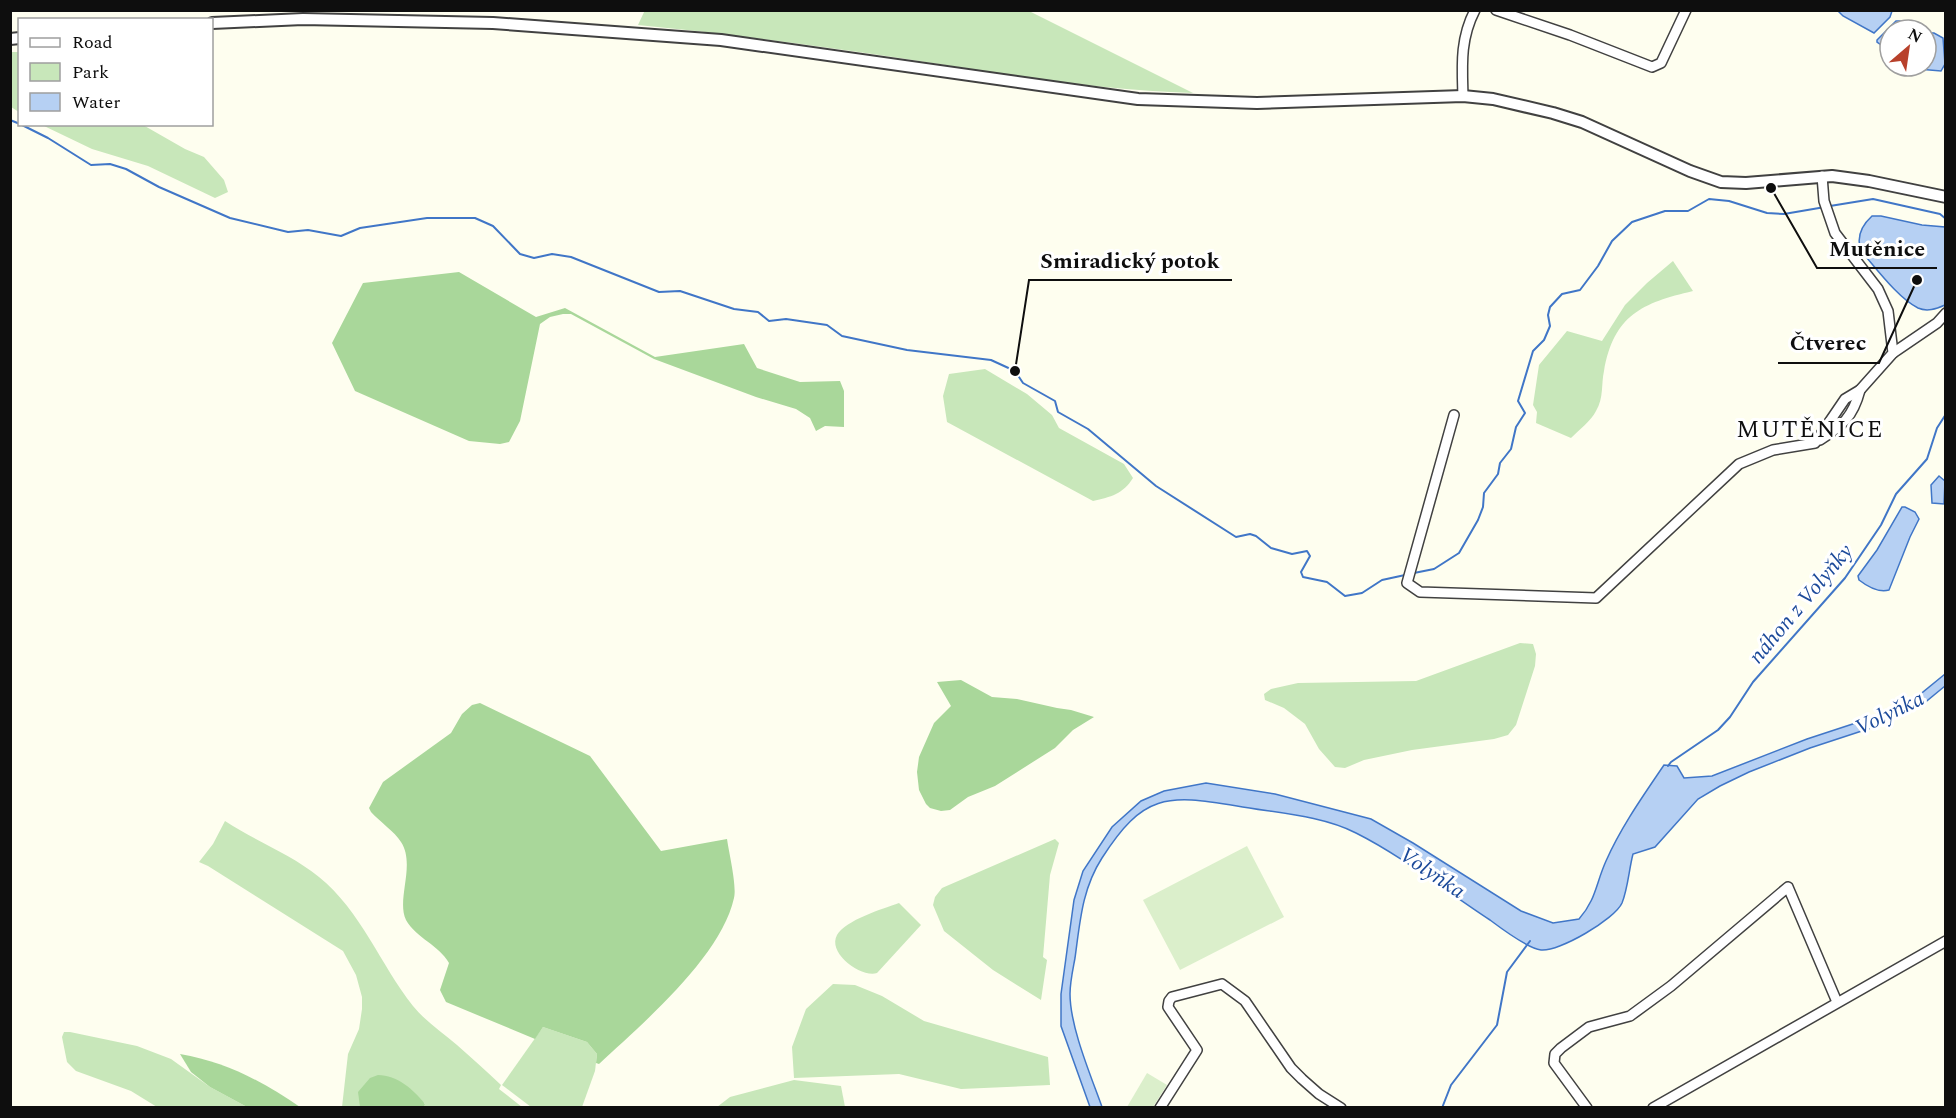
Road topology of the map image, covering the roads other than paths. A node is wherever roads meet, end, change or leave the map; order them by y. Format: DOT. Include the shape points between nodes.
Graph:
graph roads {
  1 [pos="1474,10"];
  2 [pos="1496,10"];
  3 [pos="1686,10"];
  4 [pos="213,23"];
  5 [pos="1463,96"];
  6 [pos="1822,176"];
  7 [pos="1946,197"];
  8 [pos="1946,313"];
  9 [pos="1893,353"];
  10 [pos="1454,415"];
  11 [pos="1946,941"];
  12 [pos="1837,1002"];
  13 [pos="1160,1107"];
  14 [pos="1341,1107"];
  15 [pos="1587,1107"];
  16 [pos="1653,1107"];
  1 -- 5 [label="street" via="1461,53"];
  2 -- 3 [label="street" via="1652,67 1660,63"];
  4 -- 5 [label="street" via="303,19 493,23 721,40 1138,99 1257,103"];
  5 -- 6 [label="street" via="1553,112 1721,182"];
  6 -- 7 [label="street"];
  6 -- 9 [label="street" via="1826,212 1835,233 1878,289 1888,311"];
  8 -- 9 [label="street"];
  9 -- 10 [label="street" via="1860,390 1845,399 1815,443 1773,450 1739,464 1596,598 1420,592 1407,583"];
  11 -- 12 [label="street"];
  12 -- 15 [label="street" via="1788,887 1630,1016 1589,1027 1555,1054 1554,1063"];
  12 -- 16 [label="street"];
  13 -- 14 [label="street" via="1197,1050 1168,1007 1169,1001 1222,984 1245,1001 1291,1068 1319,1094"];
}
